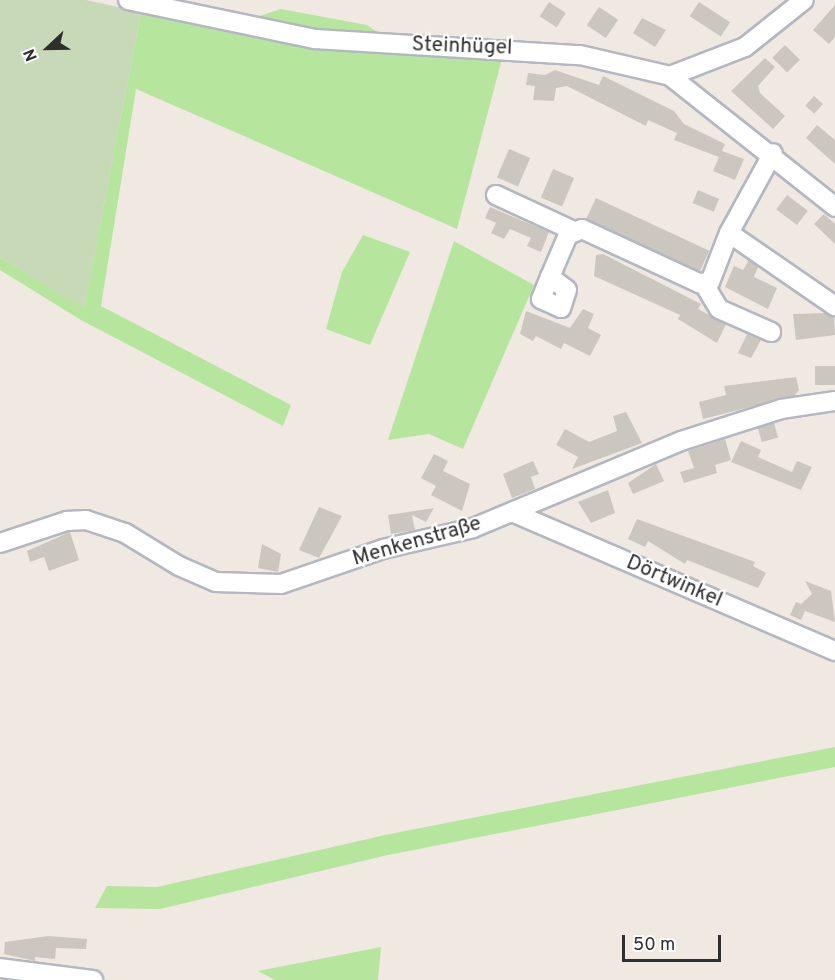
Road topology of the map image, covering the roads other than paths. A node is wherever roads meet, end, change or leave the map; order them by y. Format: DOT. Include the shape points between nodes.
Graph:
graph roads {
  1 [pos="130,0"];
  2 [pos="804,0"];
  3 [pos="670,76"];
  4 [pos="772,153"];
  5 [pos="496,195"];
  6 [pos="835,207"];
  7 [pos="574,231"];
  8 [pos="729,233"];
  9 [pos="550,277"];
  10 [pos="704,284"];
  11 [pos="835,306"];
  12 [pos="771,332"];
  13 [pos="835,401"];
  14 [pos="512,512"];
  15 [pos="0,543"];
  16 [pos="835,651"];
  17 [pos="0,968"];
  18 [pos="93,980"];
  1 -- 3 [label="street, Steinhügel" via="315,39 580,55"];
  2 -- 3 [label="street" via="745,47"];
  3 -- 4 [label="street, Steinhügel"];
  4 -- 6 [label="street, Steinhügel"];
  4 -- 8 [label="street"];
  5 -- 7 [label="street"];
  7 -- 9 [label="street"];
  7 -- 10 [label="street" via="582,229"];
  8 -- 10 [label="street" via="714,278"];
  8 -- 11 [label="street"];
  10 -- 12 [label="street" via="719,309"];
  13 -- 14 [label="street, Menkenstraße" via="781,409 681,441"];
  14 -- 15 [label="street, Menkenstraße" via="281,584 216,582 178,567 125,533 86,520 67,521"];
  14 -- 16 [label="street, Dörtwinkel"];
  17 -- 18 [label="street"];
}
